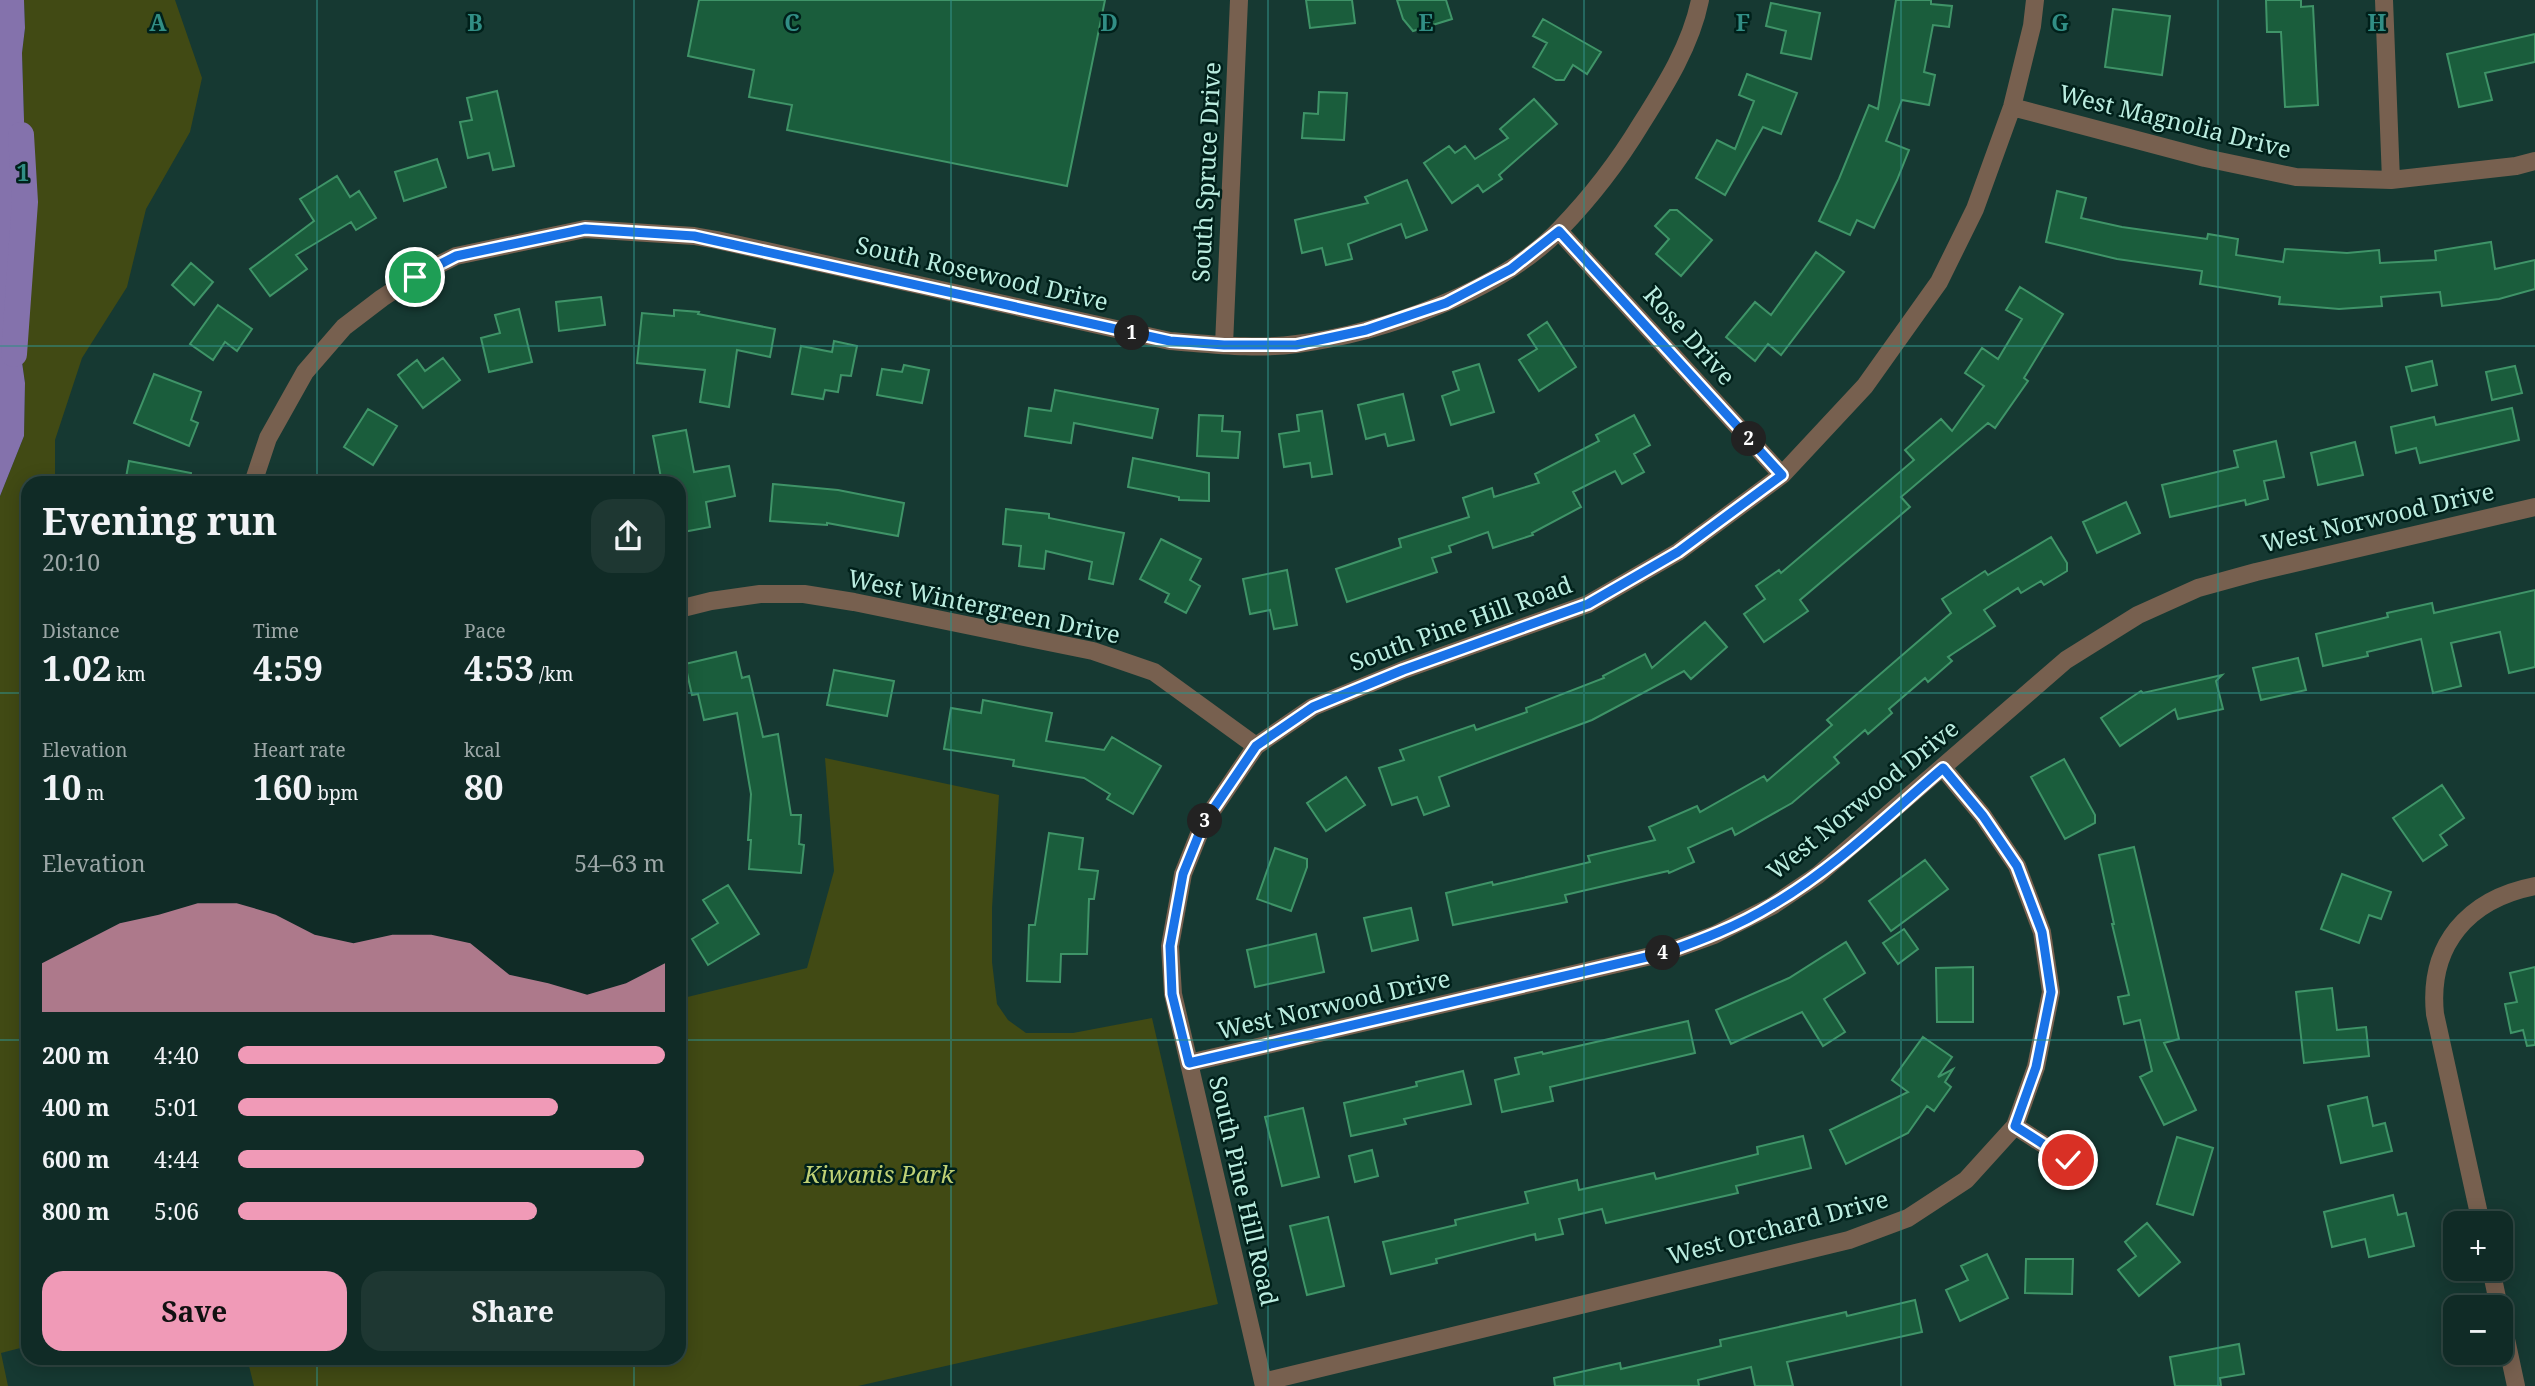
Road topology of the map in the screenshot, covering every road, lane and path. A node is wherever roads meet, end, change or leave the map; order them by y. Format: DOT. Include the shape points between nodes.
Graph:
graph roads {
  1 [pos="1239,0"];
  2 [pos="1700,0"];
  3 [pos="2035,0"];
  4 [pos="2385,0"];
  5 [pos="2012,107"];
  6 [pos="2535,161"];
  7 [pos="2391,180"];
  8 [pos="1559,231"];
  9 [pos="1224,345"];
  10 [pos="1782,475"];
  11 [pos="255,476"];
  12 [pos="2535,507"];
  13 [pos="686,607"];
  14 [pos="1256,746"];
  15 [pos="1943,768"];
  16 [pos="2535,886"];
  17 [pos="1189,1063"];
  18 [pos="2015,1126"];
  19 [pos="2068,1160"];
  20 [pos="2478,1211"];
  21 [pos="2512,1365"];
  22 [pos="1263,1384"];
  23 [pos="2516,1386"];
  1 -- 9 [label="street, South Spruce Drive"];
  2 -- 8 [label="street, South Rosewood Drive" via="1673,74 1617,163"];
  3 -- 5 [label="street, South Pine Hill Road"];
  4 -- 7 [label="street"];
  5 -- 7 [label="street, West Magnolia Drive" via="2206,159 2297,177"];
  5 -- 10 [label="street, South Pine Hill Road" via="1975,209 1939,282 1866,386"];
  6 -- 7 [label="street, West Magnolia Drive"];
  8 -- 9 [label="street, South Rosewood Drive" via="1511,269 1446,303 1366,330 1296,345"];
  8 -- 10 [label="street, Rose Drive"];
  9 -- 11 [label="street, South Rosewood Drive" via="1170,341 705,238 585,229 456,256 382,298 344,327 305,372 268,438"];
  10 -- 14 [label="street, South Pine Hill Road" via="1678,552 1588,604 1313,707"];
  12 -- 15 [label="street, West Norwood Drive" via="2198,588 2138,615 2066,660"];
  13 -- 14 [label="street, West Wintergreen Drive" via="760,594 804,594 1093,651 1154,672"];
  14 -- 17 [label="street, South Pine Hill Road" via="1203,824 1183,874 1170,946 1172,994"];
  15 -- 17 [label="street, West Norwood Drive" via="1818,874 1772,906 1714,934 1664,953"];
  15 -- 18 [label="street, West Orchard Drive" via="2017,866 2042,932 2051,992 2036,1067"];
  16 -- 20 [label="street" via="2504,894 2470,915 2445,947 2434,985 2435,1014"];
  17 -- 22 [label="street, South Pine Hill Road"];
  18 -- 19 [label="street"];
  18 -- 22 [label="street, West Orchard Drive" via="1966,1180 1908,1218 1849,1240"];
  21 -- 23 [label="street"];
}
